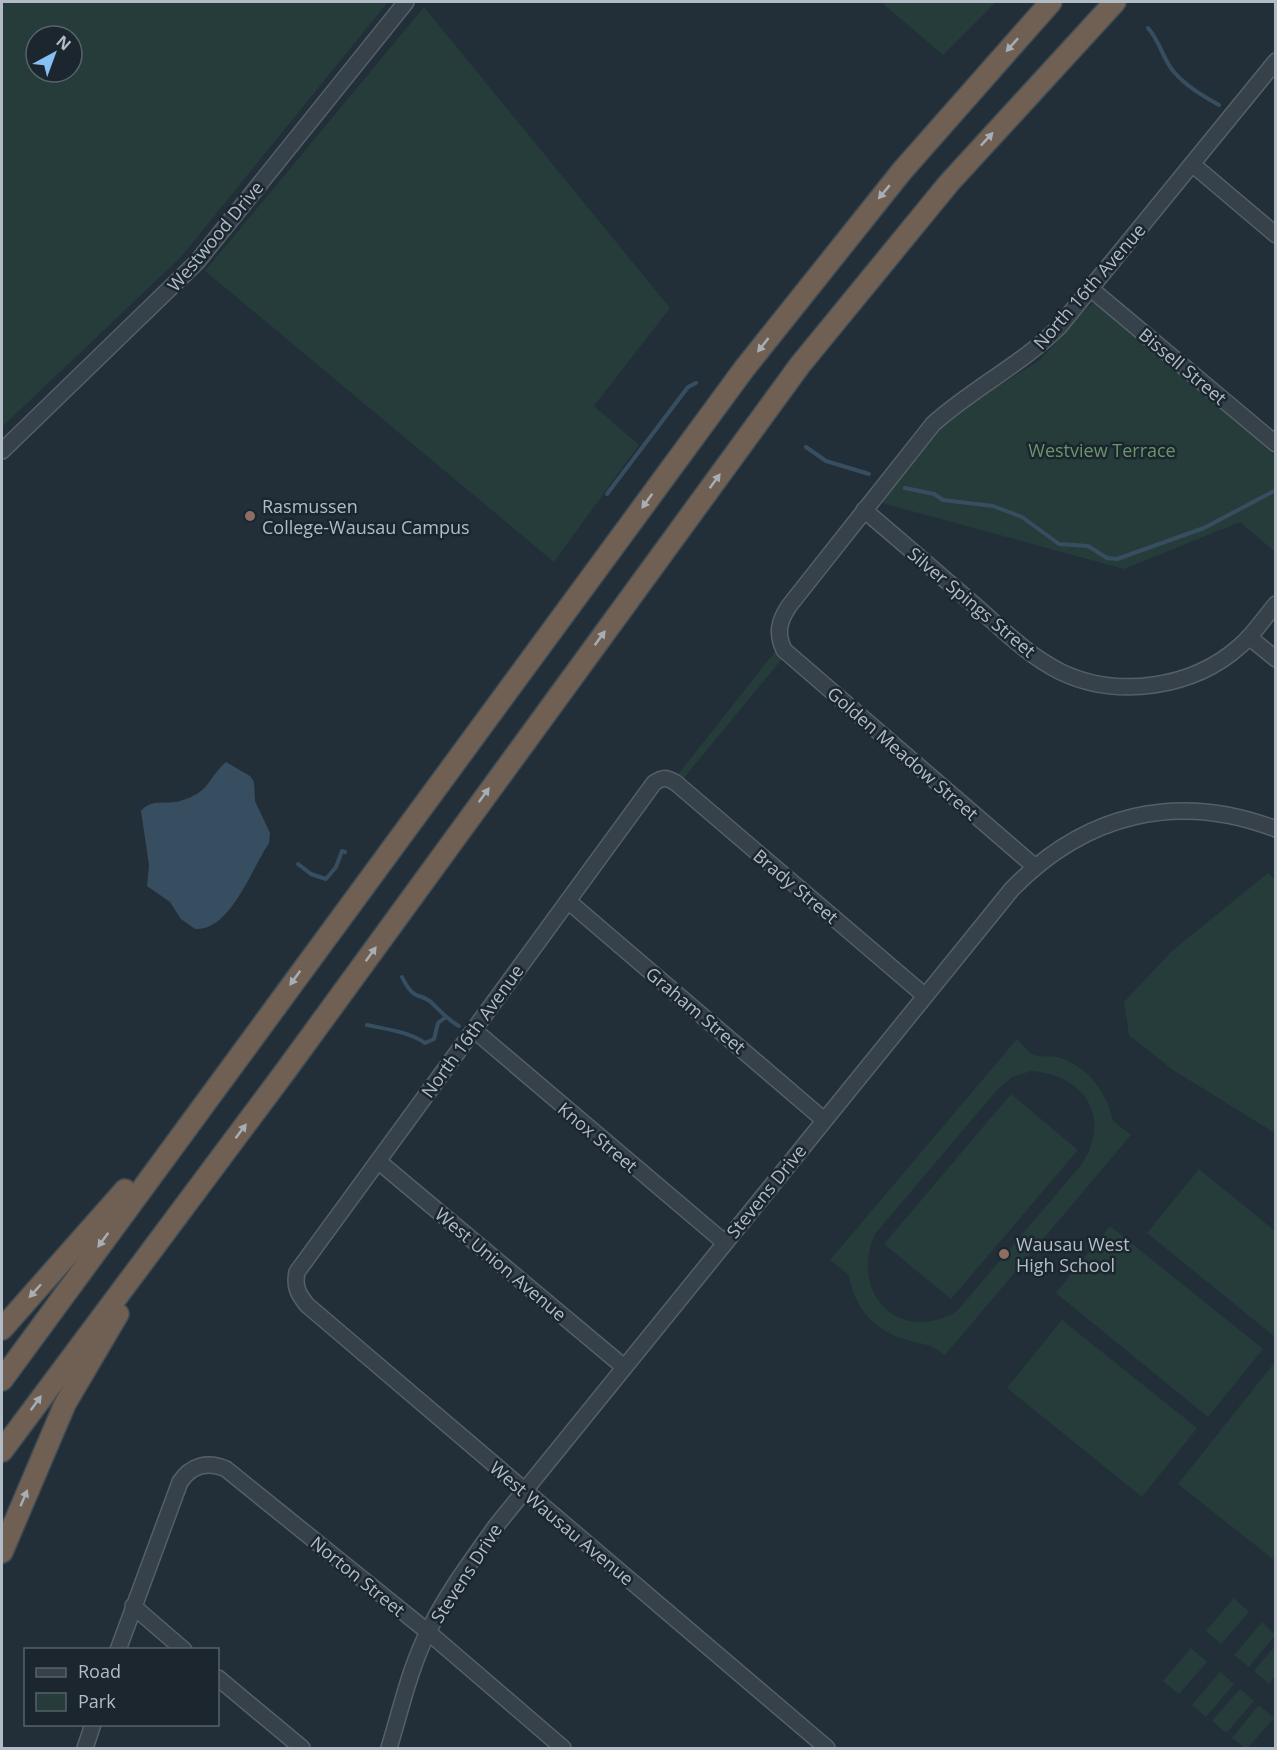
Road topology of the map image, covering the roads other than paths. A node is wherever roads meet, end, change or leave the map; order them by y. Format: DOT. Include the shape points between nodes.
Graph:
graph roads {
  1 [pos="406,2"];
  2 [pos="1051,2"];
  3 [pos="1115,2"];
  4 [pos="1125,2"];
  5 [pos="1072,48"];
  6 [pos="1275,61"];
  7 [pos="1192,164"];
  8 [pos="1275,235"];
  9 [pos="1091,289"];
  10 [pos="1275,444"];
  11 [pos="2,451"];
  12 [pos="864,510"];
  13 [pos="1275,604"];
  14 [pos="778,635"];
  15 [pos="1249,637"];
  16 [pos="1275,659"];
  17 [pos="667,777"];
  18 [pos="1275,829"];
  19 [pos="1034,866"];
  20 [pos="567,901"];
  21 [pos="924,995"];
  22 [pos="474,1030"];
  23 [pos="824,1120"];
  24 [pos="175,1141"];
  25 [pos="378,1161"];
  26 [pos="206,1178"];
  27 [pos="724,1242"];
  28 [pos="298,1295"];
  29 [pos="2,1329"];
  30 [pos="624,1367"];
  31 [pos="2,1380"];
  32 [pos="2,1450"];
  33 [pos="524,1491"];
  34 [pos="2,1552"];
  35 [pos="133,1606"];
  36 [pos="428,1632"];
  37 [pos="119,1648"];
  38 [pos="182,1648"];
  39 [pos="219,1679"];
  40 [pos="93,1726"];
  41 [pos="85,1749"];
  42 [pos="302,1749"];
  43 [pos="389,1749"];
  44 [pos="563,1749"];
  45 [pos="827,1749"];
  1 -- 11 [label="street, Westwood Drive" via="197,262"];
  2 -- 24 [label="highway, one-way" via="902,171 744,369"];
  3 -- 5 [label="highway"];
  4 -- 5 [label="highway"];
  26 -- 5 [label="highway, one-way" via="800,365 919,218"];
  6 -- 7 [label="street, North 16th Avenue"];
  7 -- 8 [label="street"];
  7 -- 9 [label="street, North 16th Avenue"];
  9 -- 10 [label="street, Bissell Street"];
  9 -- 12 [label="street, North 16th Avenue" via="1031,353 955,404 933,424"];
  12 -- 14 [label="street, North 16th Avenue" via="782,616"];
  12 -- 15 [label="street, Silver Spings Street" via="1028,651 1080,679 1123,686 1168,682 1220,661"];
  13 -- 15 [label="street, Silver Spings Street"];
  14 -- 19 [label="street, Golden Meadow Street" via="784,650"];
  15 -- 16 [label="street"];
  17 -- 20 [label="street, North 16th Avenue" via="654,783"];
  17 -- 21 [label="street, Brady Street"];
  18 -- 19 [label="street, Stevens Drive" via="1225,813 1152,813 1108,823 1078,836"];
  19 -- 21 [label="street, Stevens Drive"];
  20 -- 22 [label="street, North 16th Avenue"];
  20 -- 23 [label="street, Graham Street"];
  21 -- 23 [label="street, Stevens Drive"];
  22 -- 25 [label="street, North 16th Avenue"];
  22 -- 27 [label="street, Knox Street"];
  23 -- 27 [label="street, Stevens Drive"];
  24 -- 29 [label="highway, one-way" via="141,1172"];
  24 -- 31 [label="highway, one-way"];
  25 -- 28 [label="street, North 16th Avenue" via="297,1272"];
  25 -- 30 [label="street, West Union Avenue"];
  32 -- 26 [label="highway, one-way"];
  34 -- 26 [label="highway, one-way" via="48,1440 76,1384"];
  27 -- 30 [label="street, Stevens Drive"];
  28 -- 33 [label="street, West Wausau Avenue"];
  30 -- 33 [label="street, Stevens Drive"];
  33 -- 36 [label="street, Stevens Drive" via="469,1564"];
  33 -- 45 [label="street, West Wausau Avenue"];
  35 -- 36 [label="street, Norton Street" via="180,1482 201,1465 217,1465"];
  35 -- 37 [label="street"];
  35 -- 38 [label="street"];
  36 -- 43 [label="street, Stevens Drive"];
  36 -- 44 [label="street, Norton Street"];
  39 -- 42 [label="street"];
  40 -- 41 [label="street"];
}
